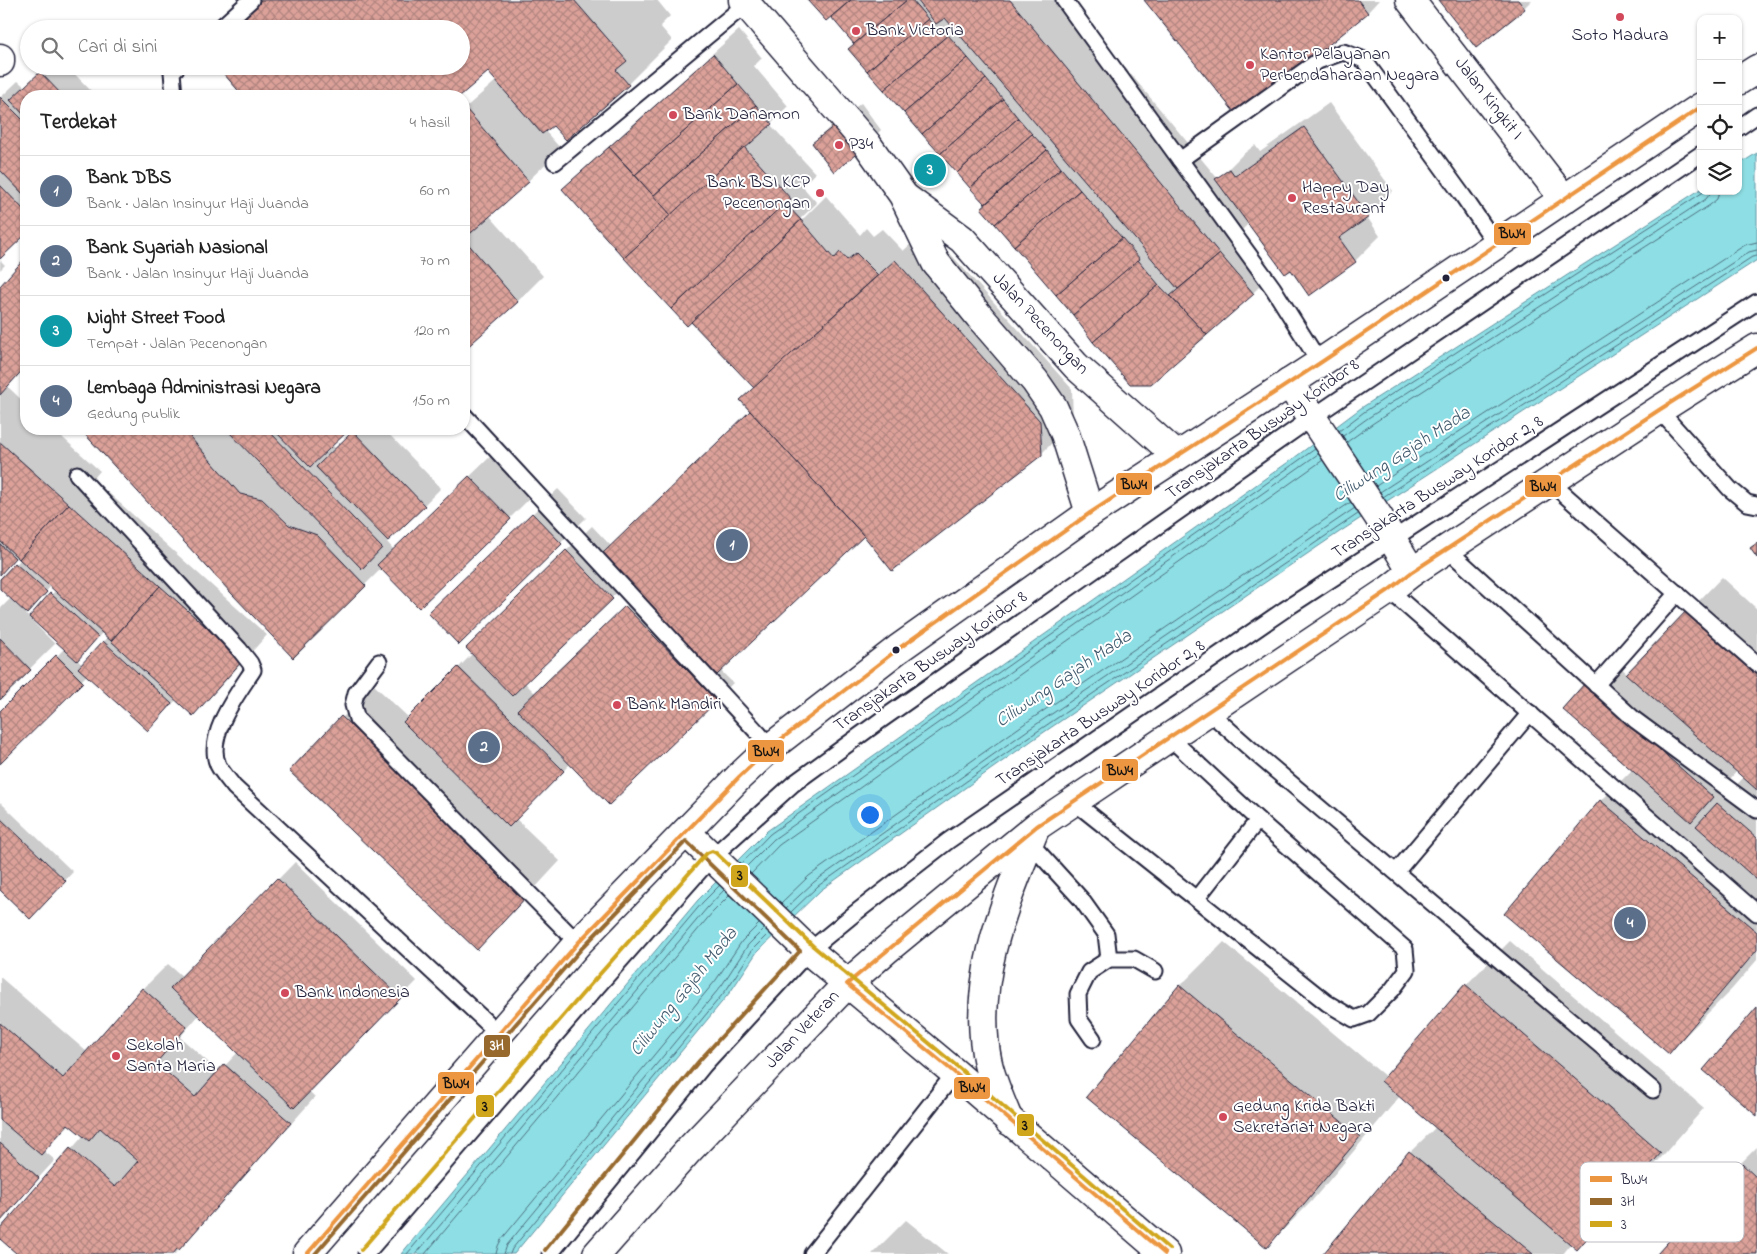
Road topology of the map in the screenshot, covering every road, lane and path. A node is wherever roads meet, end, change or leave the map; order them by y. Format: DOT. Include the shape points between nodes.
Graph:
graph roads {
  1 [pos="251,0"];
  2 [pos="1064,0"];
  3 [pos="1410,0"];
  4 [pos="745,2"];
  5 [pos="229,20"];
  6 [pos="0,58"];
  7 [pos="0,62"];
  8 [pos="1757,68"];
  9 [pos="172,75"];
  10 [pos="1742,78"];
  11 [pos="174,90"];
  12 [pos="1697,110"];
  13 [pos="1757,115"];
  14 [pos="1742,125"];
  15 [pos="1697,157"];
  16 [pos="1180,160"];
  17 [pos="555,162"];
  18 [pos="903,195"];
  19 [pos="1564,199"];
  20 [pos="1496,244"];
  21 [pos="1757,302"];
  22 [pos="1757,348"];
  23 [pos="1320,363"];
  24 [pos="1289,383"];
  25 [pos="1659,410"];
  26 [pos="470,421"];
  27 [pos="1316,423"];
  28 [pos="1176,455"];
  29 [pos="77,474"];
  30 [pos="1550,482"];
  31 [pos="1757,505"];
  32 [pos="1090,513"];
  33 [pos="1392,539"];
  34 [pos="1448,550"];
  35 [pos="1412,572"];
  36 [pos="1389,590"];
  37 [pos="1677,593"];
  38 [pos="379,662"];
  39 [pos="1757,664"];
  40 [pos="1596,685"];
  41 [pos="1208,711"];
  42 [pos="1530,713"];
  43 [pos="1169,737"];
  44 [pos="771,747"];
  45 [pos="1073,801"];
  46 [pos="1757,810"];
  47 [pos="1258,820"];
  48 [pos="686,832"];
  49 [pos="1033,834"];
  50 [pos="716,861"];
  51 [pos="1396,872"];
  52 [pos="1197,898"];
  53 [pos="1757,913"];
  54 [pos="578,943"];
  55 [pos="804,946"];
  56 [pos="1109,959"];
  57 [pos="1155,971"];
  58 [pos="847,984"];
  59 [pos="499,1034"];
  60 [pos="1093,1039"];
  61 [pos="955,1073"];
  62 [pos="1652,1090"];
  63 [pos="1009,1121"];
  64 [pos="307,1254"];
  65 [pos="366,1254"];
  66 [pos="550,1254"];
  67 [pos="597,1254"];
  68 [pos="812,1254"];
  69 [pos="1165,1254"];
  1 -- 5 [label="lane"];
  2 -- 16 [label="lane"];
  3 -- 19 [label="main road, Jalan Kingkit I"];
  4 -- 17 [label="lane"];
  4 -- 18 [label="main road, Jalan Pecenongan" via="867,144"];
  6 -- 7 [label="main road"];
  8 -- 10 [label="main road"];
  9 -- 11 [label="lane"];
  12 -- 19 [label="main road"];
  13 -- 14 [label="lane"];
  15 -- 27 [label="lane, Transjakarta Busway Koridor 8"];
  16 -- 20 [label="lane" via="1318,61 1343,52 1364,60"];
  16 -- 23 [label="lane" via="1273,288"];
  18 -- 28 [label="main road, Jalan Pecenongan" via="962,239 1076,366"];
  18 -- 32 [label="main road, Jalan Pecenongan" via="936,263 1053,407"];
  19 -- 20 [label="main road"];
  20 -- 23 [label="main road"];
  21 -- 33 [label="lane, Transjakarta Busway Koridor 2, 8"];
  22 -- 25 [label="main road, Jalan Veteran"];
  23 -- 24 [label="main road"];
  24 -- 27 [label="main road"];
  24 -- 28 [label="main road"];
  25 -- 30 [label="main road, Jalan Veteran"];
  25 -- 31 [label="lane" via="1730,488 1747,503"];
  26 -- 44 [label="lane"];
  27 -- 33 [label="main road"];
  27 -- 50 [label="lane, Transjakarta Busway Koridor 8" via="889,714 801,778 775,799"];
  28 -- 32 [label="main road"];
  29 -- 59 [label="lane" via="233,642 254,670 228,708 215,741 218,764 234,787"];
  30 -- 34 [label="main road, Jalan Veteran"];
  30 -- 37 [label="lane"];
  32 -- 44 [label="main road" via="898,650"];
  33 -- 35 [label="main road"];
  33 -- 55 [label="lane, Transjakarta Busway Koridor 2, 8" via="948,841 854,914"];
  34 -- 35 [label="main road, Jalan Veteran"];
  34 -- 40 [label="lane"];
  35 -- 36 [label="main road, Jalan Veteran"];
  36 -- 41 [label="main road, Jalan Veteran"];
  36 -- 42 [label="lane"];
  37 -- 39 [label="lane"];
  37 -- 40 [label="lane"];
  38 -- 54 [label="lane" via="356,692 353,704 357,718"];
  40 -- 46 [label="lane" via="1634,720"];
  41 -- 43 [label="main road, Jalan Veteran"];
  41 -- 51 [label="lane"];
  42 -- 51 [label="lane"];
  42 -- 53 [label="lane"];
  43 -- 45 [label="main road, Jalan Veteran"];
  43 -- 47 [label="lane"];
  44 -- 48 [label="main road"];
  45 -- 49 [label="main road, Jalan Veteran"];
  45 -- 52 [label="lane"];
  47 -- 52 [label="lane"];
  47 -- 52 [label="lane" via="1406,949 1407,970 1392,990 1368,1014 1354,1019 1327,1003"];
  48 -- 50 [label="main road"];
  48 -- 54 [label="main road"];
  49 -- 56 [label="lane" via="1106,934"];
  49 -- 58 [label="main road, Jalan Veteran"];
  49 -- 63 [label="main road" via="998,926 982,1009 988,1063"];
  50 -- 55 [label="main road"];
  50 -- 65 [label="lane, Transjakarta Busway Koridor 8" via="596,988"];
  51 -- 62 [label="lane"];
  54 -- 59 [label="main road"];
  55 -- 58 [label="main road"];
  55 -- 66 [label="lane, Transjakarta Busway Koridor 2, 8"];
  56 -- 57 [label="lane" via="1134,959"];
  56 -- 60 [label="lane" via="1089,972 1078,994 1079,1019"];
  58 -- 61 [label="main road"];
  58 -- 67 [label="main road, Jalan Veteran" via="688,1151"];
  59 -- 64 [label="main road"];
  61 -- 63 [label="main road"];
  61 -- 68 [label="lane"];
  63 -- 69 [label="main road"];
}
